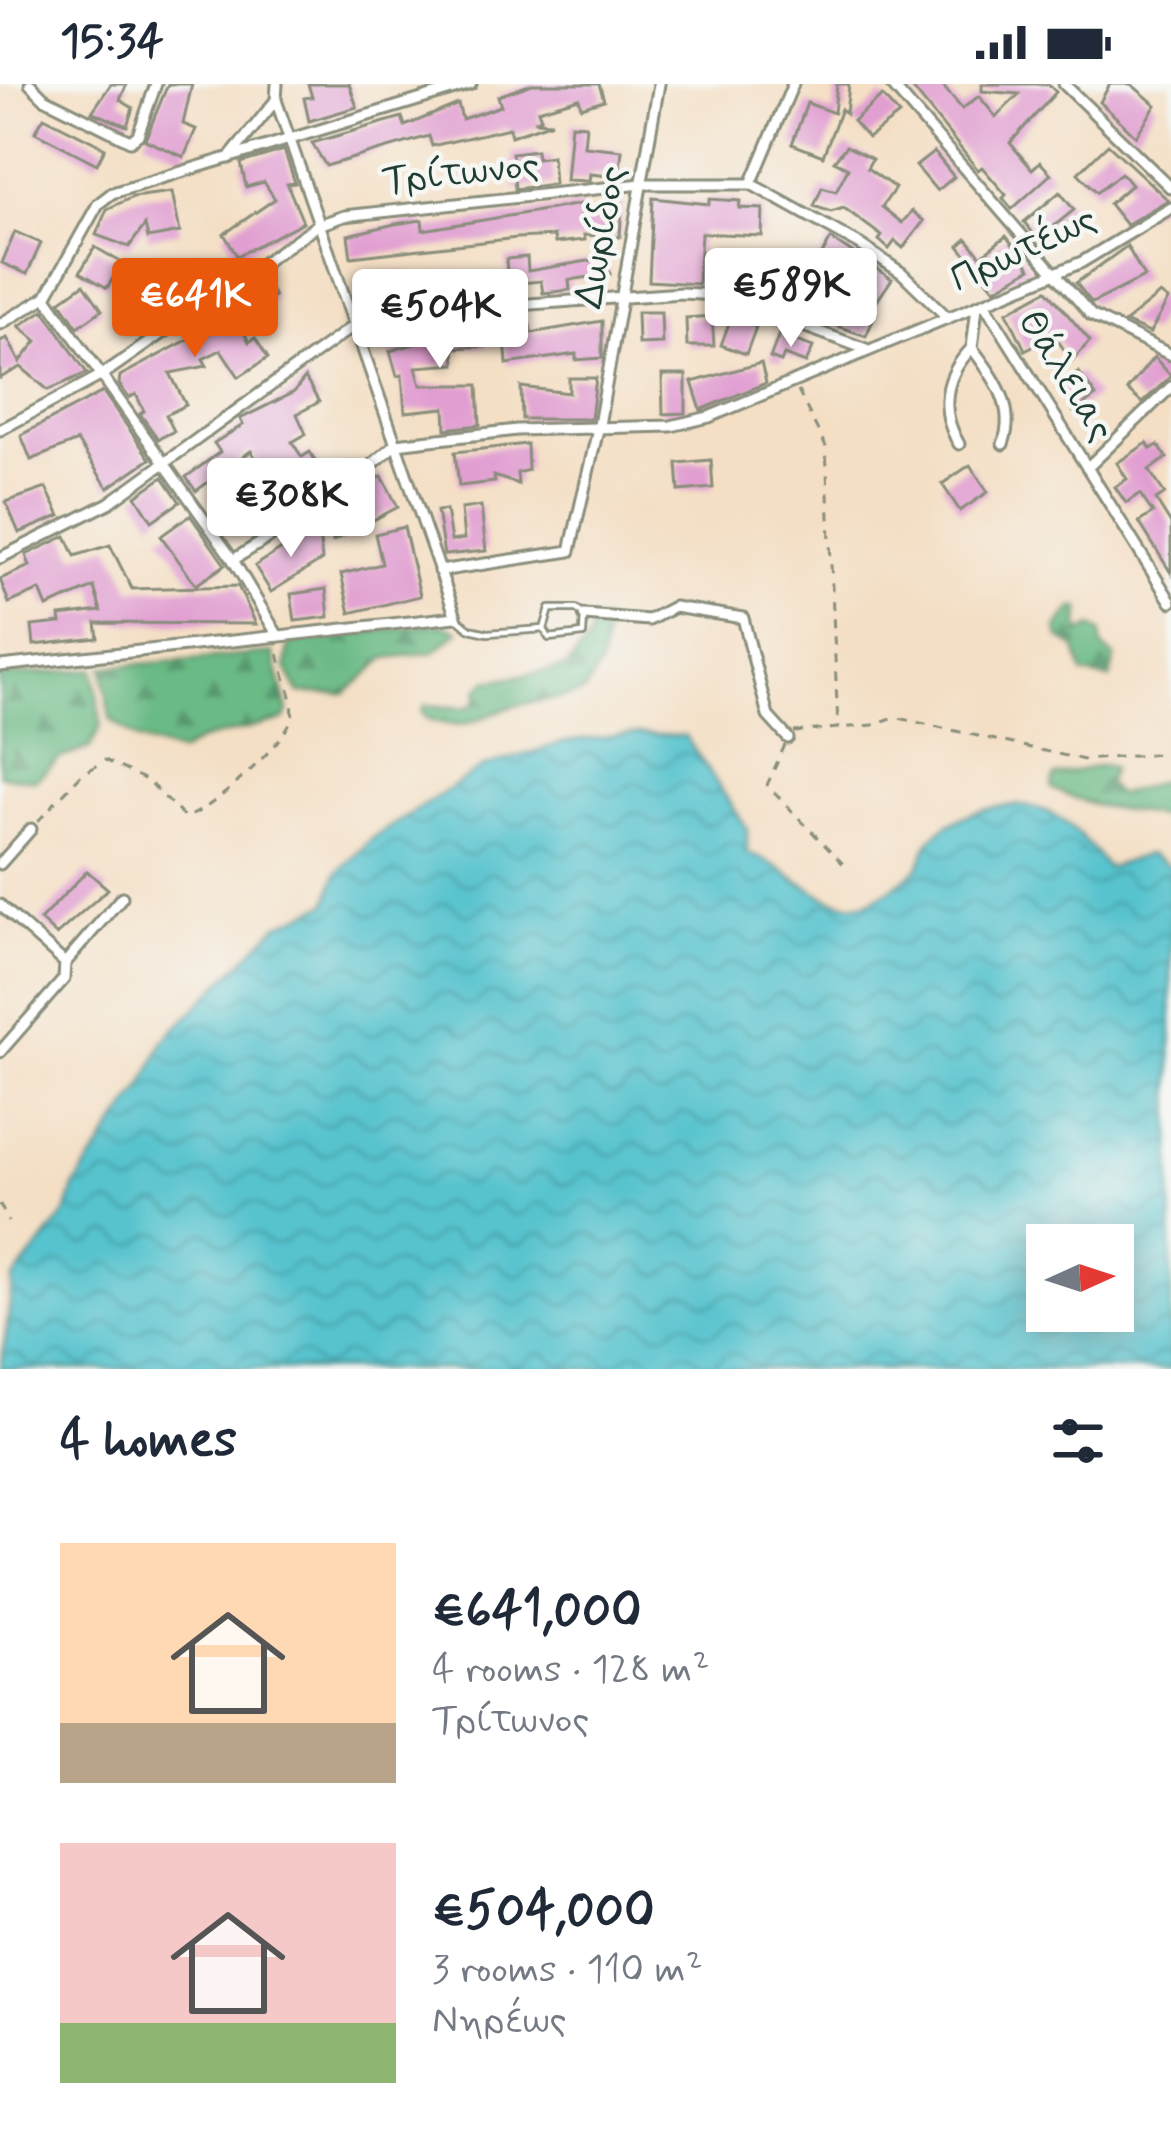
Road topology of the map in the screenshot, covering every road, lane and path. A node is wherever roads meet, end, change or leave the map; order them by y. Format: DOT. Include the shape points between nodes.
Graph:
graph roads {
  1 [pos="30,84"];
  2 [pos="156,84"];
  3 [pos="277,84"];
  4 [pos="471,84"];
  5 [pos="659,84"];
  6 [pos="793,84"];
  7 [pos="891,84"];
  8 [pos="1064,84"];
  9 [pos="276,100"];
  10 [pos="290,137"];
  11 [pos="230,158"];
  12 [pos="642,184"];
  13 [pos="751,184"];
  14 [pos="1171,188"];
  15 [pos="1171,208"];
  16 [pos="316,226"];
  17 [pos="1054,274"];
  18 [pos="46,297"];
  19 [pos="622,299"];
  20 [pos="981,306"];
  21 [pos="948,318"];
  22 [pos="355,321"];
  23 [pos="0,324"];
  24 [pos="972,348"];
  25 [pos="866,349"];
  26 [pos="1171,355"];
  27 [pos="102,375"];
  28 [pos="794,384"];
  29 [pos="1171,387"];
  30 [pos="599,425"];
  31 [pos="0,430"];
  32 [pos="396,443"];
  33 [pos="959,444"];
  34 [pos="1003,444"];
  35 [pos="164,461"];
  36 [pos="1087,468"];
  37 [pos="0,558"];
  38 [pos="233,560"];
  39 [pos="439,571"];
  40 [pos="1171,577"];
  41 [pos="1159,584"];
  42 [pos="1171,602"];
  43 [pos="584,614"];
  44 [pos="456,617"];
  45 [pos="544,629"];
  46 [pos="278,636"];
  47 [pos="0,666"];
  48 [pos="838,730"];
  49 [pos="788,738"];
  50 [pos="1171,753"];
  51 [pos="31,829"];
  52 [pos="0,864"];
  53 [pos="849,871"];
  54 [pos="122,897"];
  55 [pos="0,905"];
  56 [pos="65,963"];
  57 [pos="0,1052"];
  58 [pos="0,1204"];
  59 [pos="8,1222"];
  1 -- 2 [label="street" via="130,141"];
  3 -- 9 [label="street"];
  4 -- 10 [label="street"];
  5 -- 12 [label="street, Δωρίδος"];
  6 -- 13 [label="street"];
  7 -- 17 [label="street"];
  8 -- 14 [label="street"];
  9 -- 10 [label="street"];
  9 -- 11 [label="street"];
  10 -- 11 [label="street"];
  10 -- 16 [label="street"];
  11 -- 18 [label="street" via="104,198"];
  12 -- 13 [label="street, Τρίτωνος"];
  12 -- 16 [label="street, Τρίτωνος" via="342,216"];
  12 -- 19 [label="street, Δωρίδος"];
  13 -- 21 [label="street, Τρίτωνος" via="902,273"];
  15 -- 17 [label="street, Πρωτέως"];
  16 -- 22 [label="street"];
  16 -- 27 [label="street, Τρίτωνος"];
  17 -- 20 [label="street, Πρωτέως"];
  17 -- 26 [label="street" via="1106,326"];
  18 -- 23 [label="street"];
  18 -- 27 [label="street"];
  19 -- 22 [label="street"];
  19 -- 25 [label="street" via="718,296"];
  19 -- 30 [label="street, Δωρίδος"];
  20 -- 21 [label="street, Πρωτέως"];
  20 -- 24 [label="street"];
  20 -- 36 [label="street, Θάλειας"];
  21 -- 25 [label="street, Πρωτέως"];
  22 -- 32 [label="street"];
  22 -- 35 [label="street"];
  24 -- 33 [label="street" via="951,373 946,398"];
  24 -- 34 [label="street" via="1003,395"];
  25 -- 28 [label="street, Πρωτέως"];
  27 -- 31 [label="street, Τρίτωνος"];
  27 -- 35 [label="street"];
  28 -- 30 [label="street, Πρωτέως" via="671,426"];
  28 -- 48 [label="path" via="826,447"];
  29 -- 36 [label="street"];
  30 -- 32 [label="street, Πρωτέως"];
  30 -- 39 [label="street, Δωρίδος" via="568,553"];
  32 -- 38 [label="street" via="335,496"];
  32 -- 39 [label="street"];
  35 -- 37 [label="street" via="109,503"];
  35 -- 38 [label="street"];
  36 -- 41 [label="street, Θάλειας"];
  38 -- 46 [label="street"];
  39 -- 44 [label="street"];
  40 -- 41 [label="street"];
  41 -- 42 [label="street, Θάλειας"];
  43 -- 45 [label="lane" via="550,609"];
  43 -- 45 [label="lane" via="578,638 552,638"];
  43 -- 49 [label="street" via="649,620 674,607 743,618 768,716"];
  44 -- 45 [label="lane" via="488,634"];
  44 -- 46 [label="street"];
  46 -- 47 [label="street"];
  46 -- 51 [label="path" via="292,703 288,731 221,799 184,817 148,781 105,760"];
  48 -- 49 [label="path" via="806,729"];
  48 -- 50 [label="path" via="894,717 1084,760"];
  49 -- 53 [label="path" via="767,785"];
  51 -- 52 [label="street"];
  54 -- 56 [label="street"];
  55 -- 56 [label="street"];
  56 -- 57 [label="street" via="64,979"];
  58 -- 59 [label="path"];
}
